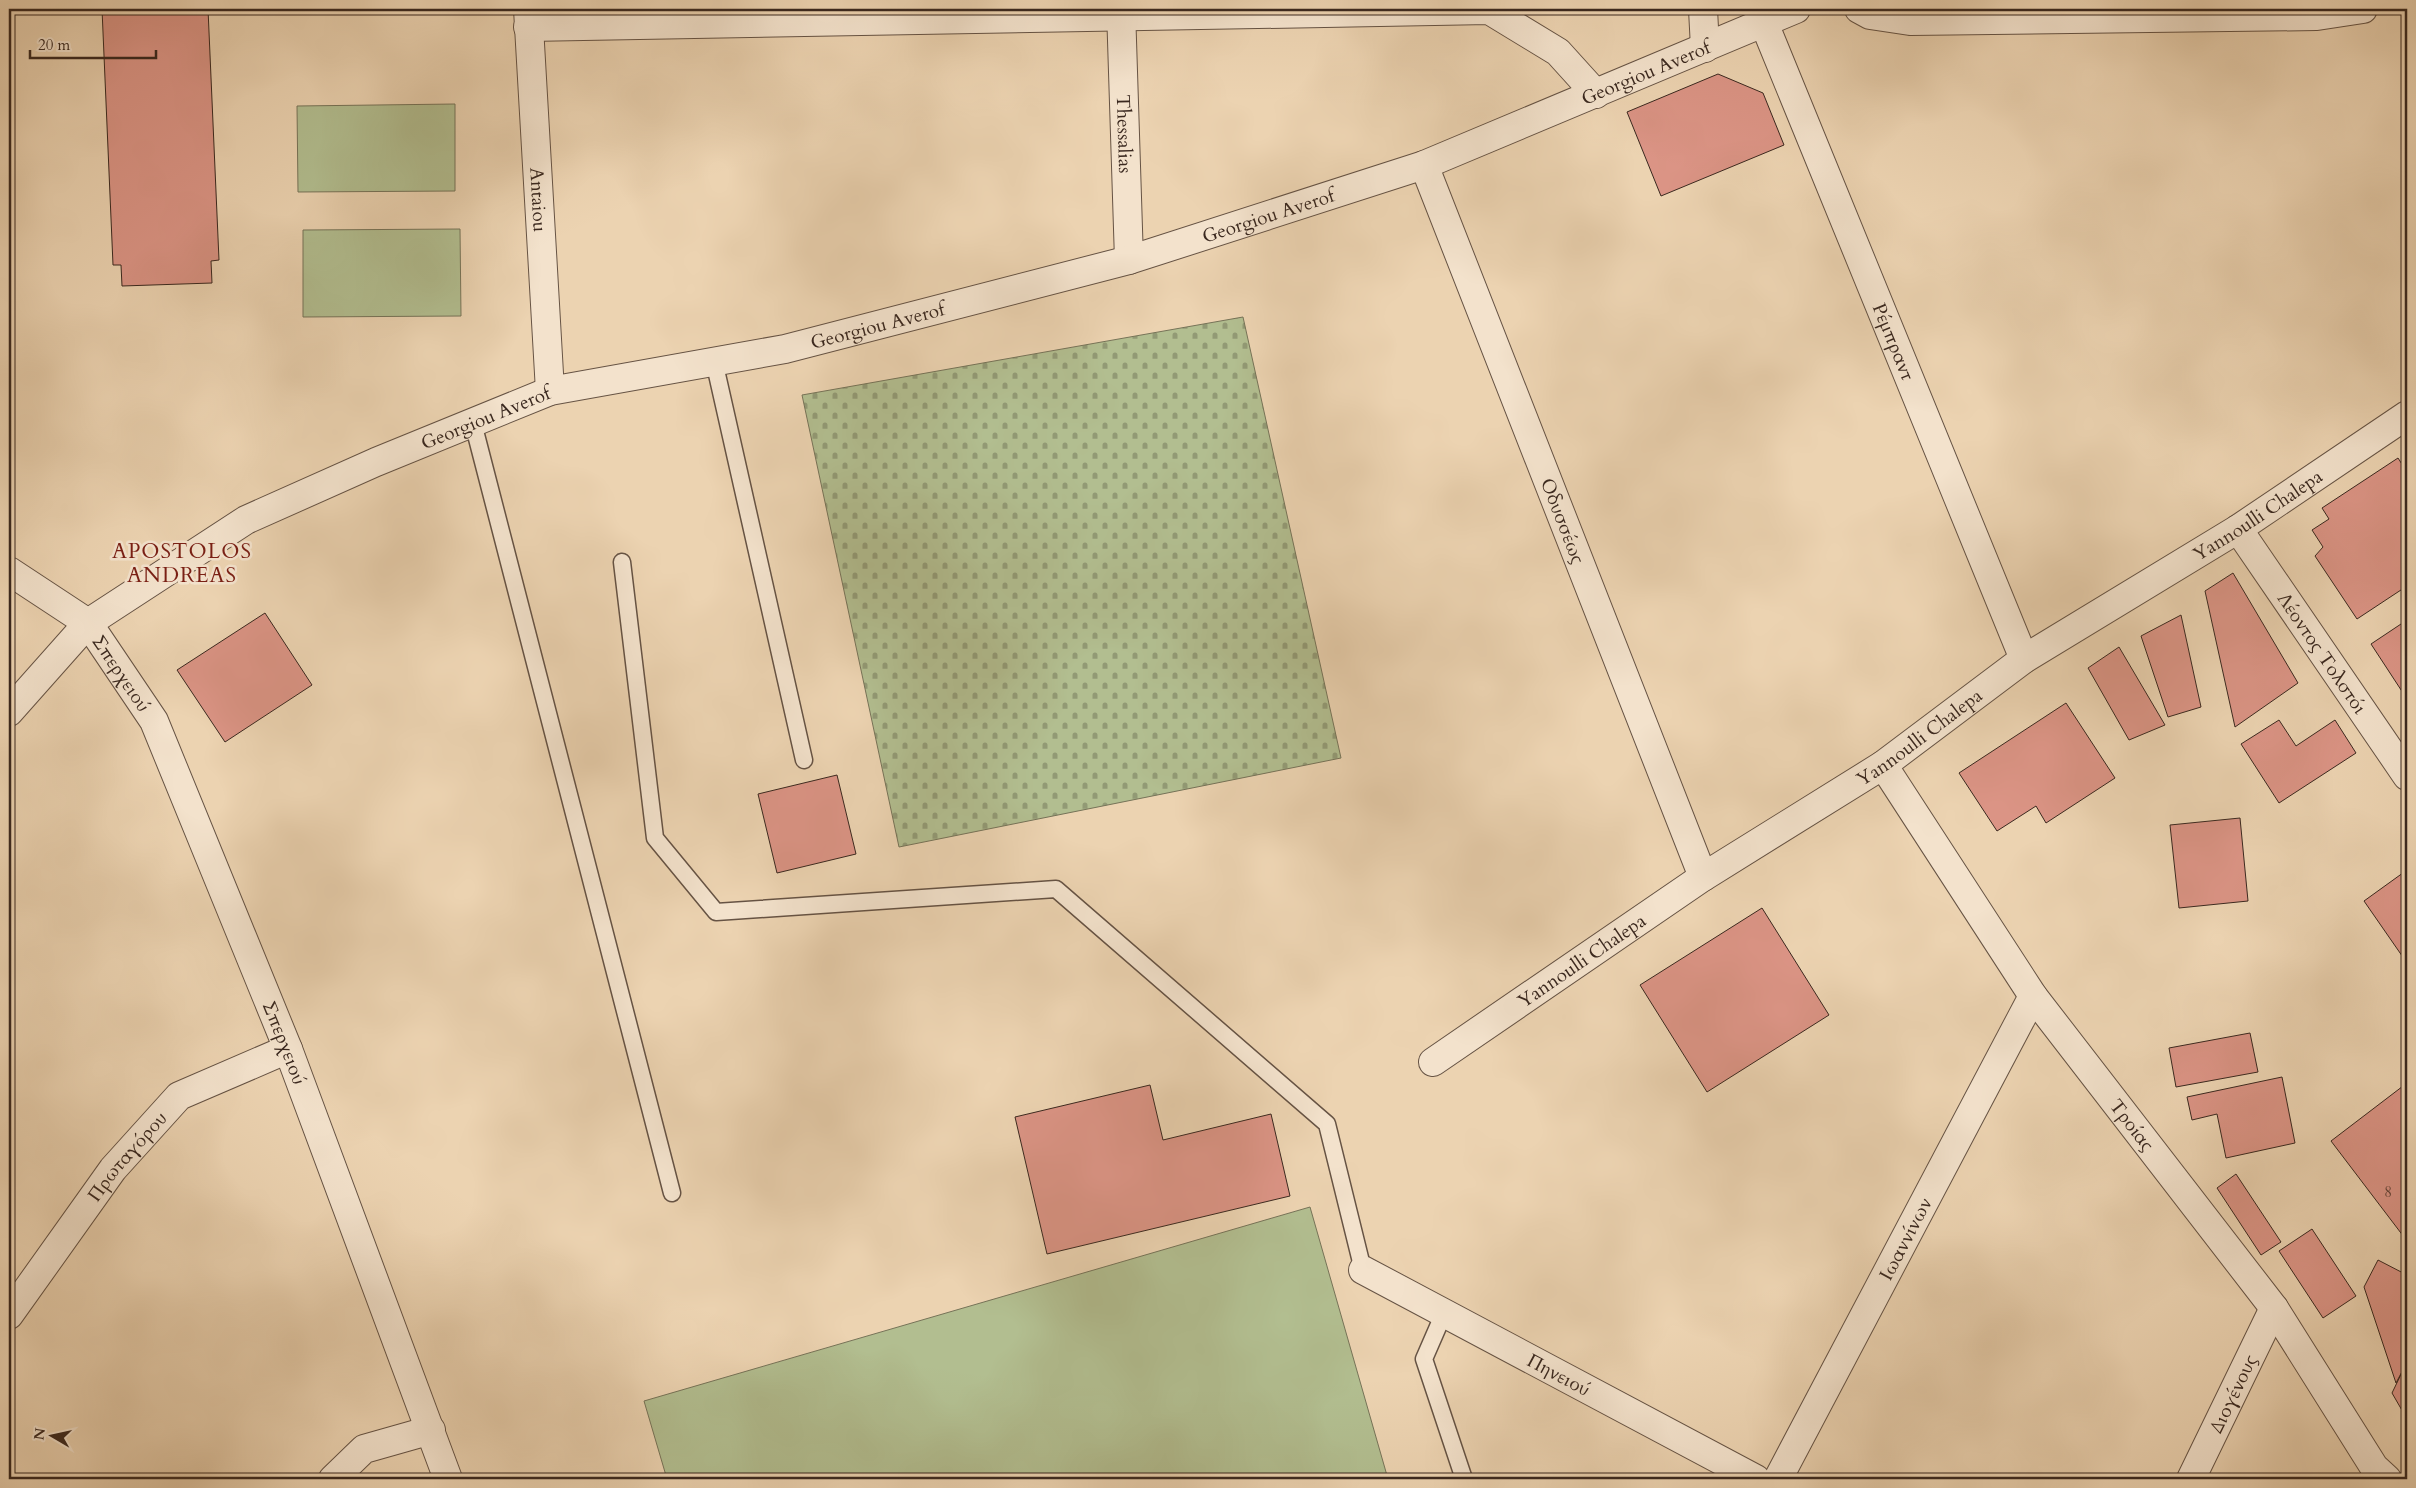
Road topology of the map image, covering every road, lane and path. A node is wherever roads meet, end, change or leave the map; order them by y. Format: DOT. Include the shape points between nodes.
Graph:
graph roads {
  1 [pos="1703,9"];
  2 [pos="1796,9"];
  3 [pos="1859,9"];
  4 [pos="2363,9"];
  5 [pos="1121,13"];
  6 [pos="528,18"];
  7 [pos="1764,23"];
  8 [pos="1705,48"];
  9 [pos="1596,94"];
  10 [pos="1424,165"];
  11 [pos="1129,260"];
  12 [pos="714,362"];
  13 [pos="550,391"];
  14 [pos="2407,415"];
  15 [pos="474,423"];
  16 [pos="2238,529"];
  17 [pos="622,562"];
  18 [pos="9,571"];
  19 [pos="88,623"];
  20 [pos="2024,659"];
  21 [pos="9,712"];
  22 [pos="804,760"];
  23 [pos="1883,765"];
  24 [pos="2407,776"];
  25 [pos="1703,877"];
  26 [pos="2033,996"];
  27 [pos="288,1049"];
  28 [pos="1433,1062"];
  29 [pos="672,1194"];
  30 [pos="1363,1270"];
  31 [pos="2274,1308"];
  32 [pos="1444,1313"];
  33 [pos="9,1315"];
  34 [pos="431,1430"];
  35 [pos="333,1479"];
  36 [pos="448,1479"];
  37 [pos="1464,1479"];
  38 [pos="1756,1479"];
  39 [pos="1778,1479"];
  40 [pos="2190,1479"];
  41 [pos="2387,1479"];
  1 -- 8 [label="street"];
  2 -- 7 [label="street, Georgiou Averof"];
  3 -- 4 [label="street" via="1870,15 1910,21 2317,16"];
  5 -- 6 [label="street"];
  5 -- 9 [label="street" via="1489,10 1558,52"];
  5 -- 11 [label="street, Thessalias"];
  6 -- 13 [label="street, Antaiou"];
  7 -- 8 [label="street, Georgiou Averof"];
  7 -- 20 [label="street, Ρέμπραντ"];
  8 -- 9 [label="street, Georgiou Averof"];
  9 -- 10 [label="street, Georgiou Averof"];
  10 -- 11 [label="street, Georgiou Averof"];
  10 -- 25 [label="street, Οδυσσέως"];
  11 -- 12 [label="street, Georgiou Averof" via="785,349"];
  12 -- 13 [label="street, Georgiou Averof"];
  12 -- 22 [label="lane"];
  13 -- 15 [label="street, Georgiou Averof"];
  14 -- 16 [label="street, Yannoulli Chalepa"];
  15 -- 19 [label="street, Georgiou Averof" via="246,520"];
  15 -- 29 [label="lane"];
  16 -- 20 [label="street, Yannoulli Chalepa"];
  16 -- 24 [label="street, Λέοντος Τολστόι"];
  17 -- 30 [label="lane" via="655,838 716,912 1056,889 1327,1124"];
  18 -- 19 [label="street"];
  19 -- 21 [label="street, Georgiou Averof"];
  19 -- 27 [label="street, Σπερχειού" via="154,721"];
  20 -- 23 [label="street, Yannoulli Chalepa"];
  23 -- 25 [label="street, Yannoulli Chalepa"];
  23 -- 26 [label="street, Τροίας"];
  25 -- 28 [label="street, Yannoulli Chalepa"];
  26 -- 31 [label="street, Τροίας"];
  26 -- 39 [label="street, Ιωαννίνων"];
  27 -- 33 [label="street, Πρωταγόρου" via="179,1096 113,1169"];
  27 -- 34 [label="street, Σπερχειού"];
  30 -- 32 [label="street, Πηνειού"];
  31 -- 40 [label="street, Διογένους"];
  31 -- 41 [label="street, Τροίας" via="2374,1467"];
  32 -- 37 [label="lane" via="1424,1359"];
  32 -- 38 [label="street, Πηνειού"];
  34 -- 35 [label="street" via="364,1449"];
  34 -- 36 [label="street, Σπερχειού"];
}
